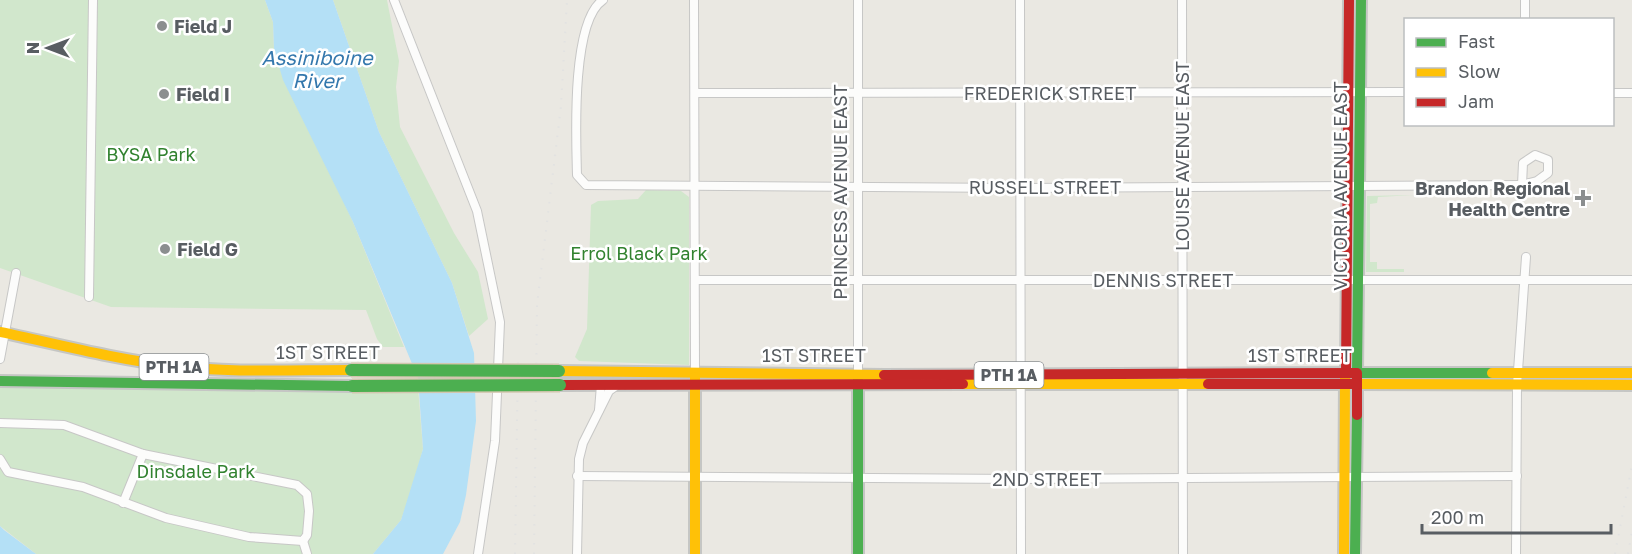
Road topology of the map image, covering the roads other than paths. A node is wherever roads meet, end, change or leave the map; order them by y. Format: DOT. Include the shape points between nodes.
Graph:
graph roads {
  1 [pos="93,0"];
  2 [pos="394,0"];
  3 [pos="603,0"];
  4 [pos="694,0"];
  5 [pos="858,0"];
  6 [pos="1020,0"];
  7 [pos="1182,0"];
  8 [pos="1349,0"];
  9 [pos="1361,0"];
  10 [pos="1525,0"];
  11 [pos="1525,18"];
  12 [pos="1404,92"];
  13 [pos="695,93"];
  14 [pos="858,93"];
  15 [pos="1021,93"];
  16 [pos="1182,93"];
  17 [pos="1353,93"];
  18 [pos="1614,93"];
  19 [pos="1632,93"];
  20 [pos="1522,185"];
  21 [pos="1182,186"];
  22 [pos="695,187"];
  23 [pos="858,187"];
  24 [pos="1352,187"];
  25 [pos="1021,188"];
  26 [pos="1526,256"];
  27 [pos="16,273"];
  28 [pos="695,280"];
  29 [pos="858,280"];
  30 [pos="1021,280"];
  31 [pos="1182,280"];
  32 [pos="1352,280"];
  33 [pos="1523,280"];
  34 [pos="1632,280"];
  35 [pos="89,297"];
  36 [pos="2,333"];
  37 [pos="0,359"];
  38 [pos="660,373"];
  39 [pos="1632,373"];
  40 [pos="695,378"];
  41 [pos="858,378"];
  42 [pos="1183,378"];
  43 [pos="1351,379"];
  44 [pos="1519,379"];
  45 [pos="1021,380"];
  46 [pos="0,381"];
  47 [pos="622,385"];
  48 [pos="1632,385"];
  49 [pos="601,391"];
  50 [pos="598,417"];
  51 [pos="0,423"];
  52 [pos="143,454"];
  53 [pos="0,459"];
  54 [pos="577,476"];
  55 [pos="695,476"];
  56 [pos="1351,476"];
  57 [pos="1517,476"];
  58 [pos="858,477"];
  59 [pos="1021,479"];
  60 [pos="1183,479"];
  61 [pos="123,503"];
  62 [pos="303,541"];
  63 [pos="307,554"];
  64 [pos="477,554"];
  65 [pos="578,554"];
  66 [pos="695,554"];
  67 [pos="858,554"];
  68 [pos="1021,554"];
  69 [pos="1183,554"];
  70 [pos="1344,554"];
  71 [pos="1355,554"];
  72 [pos="1516,554"];
  1 -- 35 [label="street"];
  2 -- 64 [label="street" via="477,211 501,322 495,441"];
  3 -- 22 [label="street, RUSSELL STREET" via="592,13 580,50 576,171 579,180 586,185"];
  4 -- 13 [label="street"];
  5 -- 14 [label="street, PRINCESS AVENUE EAST"];
  6 -- 15 [label="street"];
  7 -- 16 [label="street, LOUISE AVENUE EAST"];
  8 -- 17 [label="main road, VICTORIA AVENUE EAST"];
  9 -- 17 [label="main road, VICTORIA AVENUE EAST"];
  10 -- 11 [label="street"];
  12 -- 17 [label="street, FREDERICK STREET"];
  13 -- 14 [label="street, FREDERICK STREET"];
  13 -- 22 [label="street"];
  14 -- 15 [label="street, FREDERICK STREET"];
  14 -- 23 [label="street, PRINCESS AVENUE EAST"];
  15 -- 16 [label="street, FREDERICK STREET"];
  15 -- 25 [label="street"];
  16 -- 17 [label="street, FREDERICK STREET"];
  16 -- 21 [label="street, LOUISE AVENUE EAST"];
  17 -- 24 [label="main road, VICTORIA AVENUE EAST"];
  18 -- 19 [label="street"];
  20 -- 20 [label="street" via="1545,176 1548,160 1540,155 1526,159"];
  20 -- 24 [label="street, RUSSELL STREET"];
  21 -- 24 [label="street, RUSSELL STREET"];
  21 -- 25 [label="street, RUSSELL STREET"];
  21 -- 31 [label="street, LOUISE AVENUE EAST"];
  22 -- 23 [label="street, RUSSELL STREET"];
  22 -- 28 [label="street"];
  23 -- 25 [label="street, RUSSELL STREET"];
  23 -- 29 [label="street, PRINCESS AVENUE EAST"];
  24 -- 32 [label="main road, VICTORIA AVENUE EAST"];
  25 -- 30 [label="street"];
  26 -- 33 [label="street"];
  27 -- 36 [label="street"];
  28 -- 29 [label="street, DENNIS STREET"];
  28 -- 40 [label="street"];
  29 -- 30 [label="street, DENNIS STREET"];
  29 -- 41 [label="street, PRINCESS AVENUE EAST"];
  30 -- 31 [label="street, DENNIS STREET"];
  30 -- 45 [label="street"];
  31 -- 32 [label="street, DENNIS STREET"];
  31 -- 42 [label="street, LOUISE AVENUE EAST"];
  32 -- 33 [label="street, DENNIS STREET"];
  32 -- 43 [label="main road, VICTORIA AVENUE EAST"];
  33 -- 34 [label="street, DENNIS STREET"];
  33 -- 44 [label="street"];
  36 -- 37 [label="street"];
  36 -- 38 [label="main road, 1ST STREET / PTH 1A, bridge" via="94,355 173,367"];
  38 -- 40 [label="main road, 1ST STREET / PTH 1A"];
  38 -- 49 [label="main road" via="607,377"];
  39 -- 44 [label="main road, 1ST STREET"];
  40 -- 41 [label="main road, 1ST STREET / PTH 1A"];
  40 -- 47 [label="main road, 1ST STREET / PTH 1A"];
  40 -- 55 [label="main road"];
  41 -- 45 [label="main road, 1ST STREET / PTH 1A"];
  41 -- 58 [label="main road"];
  42 -- 43 [label="main road, 1ST STREET / PTH 1A"];
  42 -- 45 [label="main road, 1ST STREET / PTH 1A"];
  42 -- 60 [label="street, LOUISE AVENUE EAST"];
  43 -- 44 [label="main road, 1ST STREET"];
  43 -- 56 [label="main road, VICTORIA AVENUE EAST"];
  44 -- 48 [label="main road, 1ST STREET"];
  44 -- 57 [label="street"];
  45 -- 59 [label="street"];
  46 -- 49 [label="main road, 1ST STREET / PTH 1A, bridge" via="582,385"];
  47 -- 49 [label="main road, 1ST STREET / PTH 1A"];
  47 -- 50 [label="street" via="609,391"];
  49 -- 50 [label="street"];
  50 -- 54 [label="street" via="583,443"];
  51 -- 52 [label="street" via="64,426"];
  52 -- 61 [label="street"];
  52 -- 62 [label="street" via="297,485 307,494 309,512"];
  53 -- 61 [label="street" via="8,472 83,488"];
  54 -- 55 [label="street, 2ND STREET"];
  54 -- 65 [label="street"];
  55 -- 58 [label="street, 2ND STREET"];
  55 -- 66 [label="main road"];
  56 -- 57 [label="street, 2ND STREET"];
  56 -- 60 [label="street, 2ND STREET"];
  56 -- 70 [label="main road"];
  56 -- 71 [label="main road"];
  57 -- 72 [label="street"];
  58 -- 59 [label="street, 2ND STREET"];
  58 -- 67 [label="main road"];
  59 -- 60 [label="street, 2ND STREET"];
  59 -- 68 [label="street"];
  60 -- 69 [label="street, LOUISE AVENUE EAST"];
  61 -- 62 [label="street" via="166,518 249,537"];
  62 -- 63 [label="street"];
}
